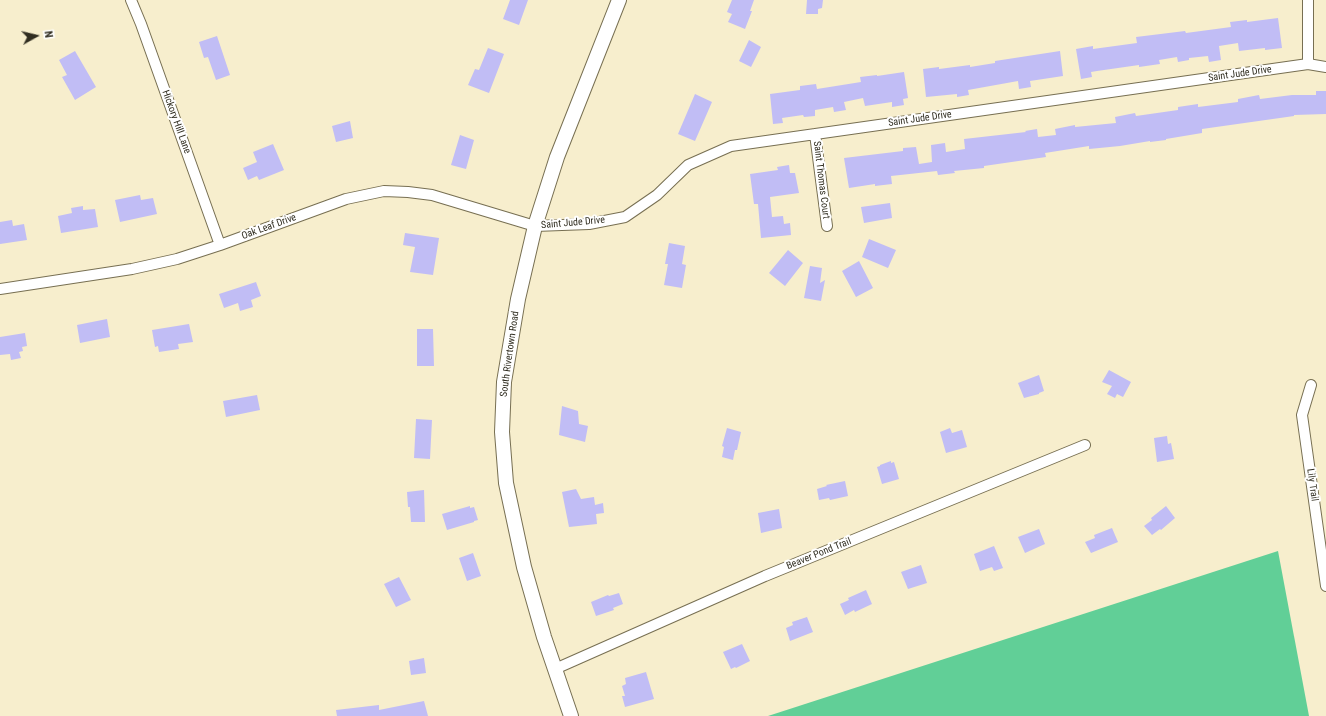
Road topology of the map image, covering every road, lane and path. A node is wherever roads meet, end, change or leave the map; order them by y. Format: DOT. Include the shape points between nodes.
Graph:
graph roads {
  1 [pos="131,0"];
  2 [pos="619,0"];
  3 [pos="1308,0"];
  4 [pos="1308,64"];
  5 [pos="1326,67"];
  6 [pos="815,134"];
  7 [pos="535,226"];
  8 [pos="827,226"];
  9 [pos="220,245"];
  10 [pos="0,288"];
  11 [pos="1311,385"];
  12 [pos="1085,445"];
  13 [pos="1326,586"];
  14 [pos="555,669"];
  15 [pos="571,716"];
  1 -- 9 [label="street, Hickory Hill Lane"];
  2 -- 7 [label="main road, South Rivertown Road" via="557,157"];
  3 -- 4 [label="street"];
  4 -- 5 [label="street, Saint Jude Drive"];
  4 -- 6 [label="street, Saint Jude Drive"];
  6 -- 7 [label="street, Saint Jude Drive" via="731,146 688,165 657,195 625,217 589,224"];
  6 -- 8 [label="street, Saint Thomas Court"];
  7 -- 9 [label="street, Oak Leaf Drive" via="432,195 384,191 346,199"];
  7 -- 14 [label="main road, South Rivertown Road" via="518,299 504,382 502,432 506,483 524,567"];
  9 -- 10 [label="street, Oak Leaf Drive" via="177,259 132,269"];
  11 -- 13 [label="street, Lily Trail" via="1302,415"];
  12 -- 14 [label="street, Beaver Pond Trail" via="765,576"];
  14 -- 15 [label="main road, South Rivertown Road"];
}
